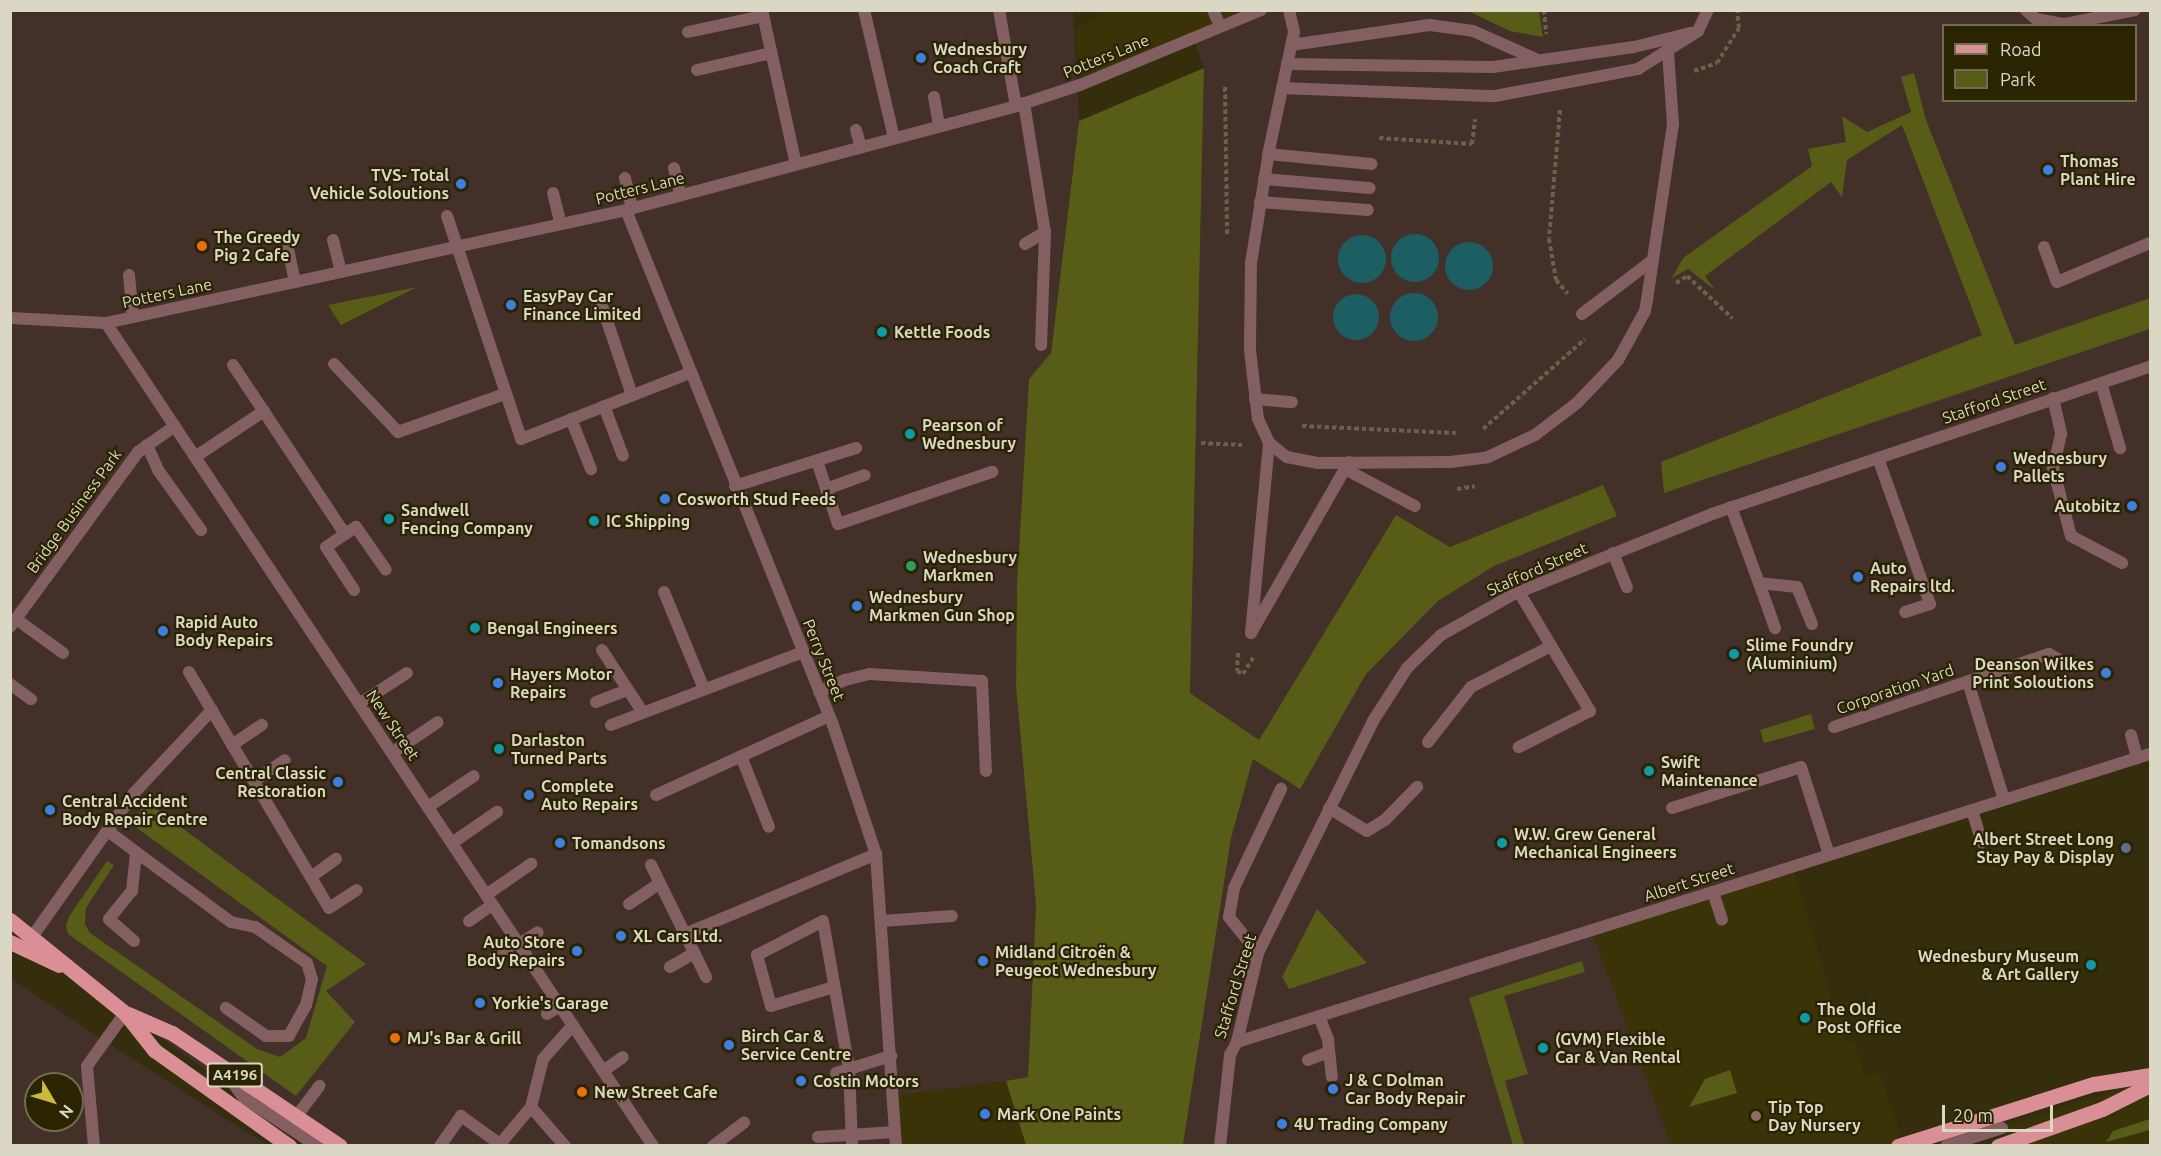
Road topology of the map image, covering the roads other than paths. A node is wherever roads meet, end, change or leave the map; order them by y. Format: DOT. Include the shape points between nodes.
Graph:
graph roads {
  1 [pos="864,10"];
  2 [pos="999,10"];
  3 [pos="1213,10"];
  4 [pos="1261,10"];
  5 [pos="1289,10"];
  6 [pos="1708,10"];
  7 [pos="2026,10"];
  8 [pos="2135,10"];
  9 [pos="762,13"];
  10 [pos="1220,26"];
  11 [pos="1698,31"];
  12 [pos="688,32"];
  13 [pos="1291,45"];
  14 [pos="771,53"];
  15 [pos="1668,53"];
  16 [pos="1539,60"];
  17 [pos="1287,64"];
  18 [pos="698,70"];
  19 [pos="1282,88"];
  20 [pos="934,97"];
  21 [pos="1020,105"];
  22 [pos="939,126"];
  23 [pos="856,130"];
  24 [pos="894,138"];
  25 [pos="861,147"];
  26 [pos="1268,154"];
  27 [pos="796,164"];
  28 [pos="1372,164"];
  29 [pos="674,168"];
  30 [pos="625,178"];
  31 [pos="1264,179"];
  32 [pos="1370,188"];
  33 [pos="553,193"];
  34 [pos="680,195"];
  35 [pos="1260,202"];
  36 [pos="629,209"];
  37 [pos="1368,210"];
  38 [pos="447,216"];
  39 [pos="561,224"];
  40 [pos="1045,232"];
  41 [pos="333,240"];
  42 [pos="2151,243"];
  43 [pos="1025,244"];
  44 [pos="2044,247"];
  45 [pos="454,248"];
  46 [pos="288,249"];
  47 [pos="1653,260"];
  48 [pos="341,272"];
  49 [pos="129,275"];
  50 [pos="295,282"];
  51 [pos="601,303"];
  52 [pos="1583,313"];
  53 [pos="133,317"];
  54 [pos="10,318"];
  55 [pos="106,323"];
  56 [pos="1041,345"];
  57 [pos="334,364"];
  58 [pos="233,365"];
  59 [pos="2151,367"];
  60 [pos="689,373"];
  61 [pos="2101,383"];
  62 [pos="505,394"];
  63 [pos="632,394"];
  64 [pos="2053,398"];
  65 [pos="1255,399"];
  66 [pos="1292,402"];
  67 [pos="604,406"];
  68 [pos="264,411"];
  69 [pos="571,418"];
  70 [pos="175,426"];
  71 [pos="1267,439"];
  72 [pos="147,445"];
  73 [pos="856,448"];
  74 [pos="2121,448"];
  75 [pos="623,456"];
  76 [pos="195,458"];
  77 [pos="1878,458"];
  78 [pos="817,461"];
  79 [pos="1347,466"];
  80 [pos="591,469"];
  81 [pos="992,472"];
  82 [pos="865,475"];
  83 [pos="735,486"];
  84 [pos="826,489"];
  85 [pos="1415,506"];
  86 [pos="1731,507"];
  87 [pos="201,530"];
  88 [pos="345,534"];
  89 [pos="1613,553"];
  90 [pos="2122,563"];
  91 [pos="386,570"];
  92 [pos="1760,583"];
  93 [pos="1627,587"];
  94 [pos="354,590"];
  95 [pos="664,592"];
  96 [pos="1519,592"];
  97 [pos="10,603"];
  98 [pos="1905,612"];
  99 [pos="16,619"];
  100 [pos="1812,624"];
  101 [pos="1775,628"];
  102 [pos="1551,646"];
  103 [pos="602,650"];
  104 [pos="803,652"];
  105 [pos="63,653"];
  106 [pos="2071,666"];
  107 [pos="189,672"];
  108 [pos="407,673"];
  109 [pos="1968,682"];
  110 [pos="10,684"];
  111 [pos="704,689"];
  112 [pos="628,690"];
  113 [pos="819,692"];
  114 [pos="31,699"];
  115 [pos="597,702"];
  116 [pos="359,704"];
  117 [pos="212,710"];
  118 [pos="643,713"];
  119 [pos="829,716"];
  120 [pos="438,722"];
  121 [pos="262,725"];
  122 [pos="611,725"];
  123 [pos="1834,727"];
  124 [pos="2131,735"];
  125 [pos="1428,742"];
  126 [pos="232,745"];
  127 [pos="1519,747"];
  128 [pos="392,753"];
  129 [pos="2151,754"];
  130 [pos="741,756"];
  131 [pos="2137,758"];
  132 [pos="285,760"];
  133 [pos="986,771"];
  134 [pos="474,776"];
  135 [pos="254,781"];
  136 [pos="1417,787"];
  137 [pos="1281,789"];
  138 [pos="656,795"];
  139 [pos="2004,800"];
  140 [pos="428,807"];
  141 [pos="1329,808"];
  142 [pos="1672,808"];
  143 [pos="1972,810"];
  144 [pos="497,812"];
  145 [pos="770,826"];
  146 [pos="108,831"];
  147 [pos="1982,842"];
  148 [pos="452,843"];
  149 [pos="136,852"];
  150 [pos="876,854"];
  151 [pos="1828,855"];
  152 [pos="336,860"];
  153 [pos="531,864"];
  154 [pos="651,865"];
  155 [pos="311,877"];
  156 [pos="660,884"];
  157 [pos="357,890"];
  158 [pos="1713,892"];
  159 [pos="489,900"];
  160 [pos="628,904"];
  161 [pos="952,916"];
  162 [pos="10,920"];
  163 [pos="1722,920"];
  164 [pos="469,921"];
  165 [pos="882,921"];
  166 [pos="538,932"];
  167 [pos="686,934"];
  168 [pos="33,936"];
  169 [pos="134,941"];
  170 [pos="518,943"];
  171 [pos="17,946"];
  172 [pos="694,953"];
  173 [pos="1258,953"];
  174 [pos="494,957"];
  175 [pos="670,967"];
  176 [pos="68,969"];
  177 [pos="706,977"];
  178 [pos="834,987"];
  179 [pos="560,1006"];
  180 [pos="226,1008"];
  181 [pos="125,1013"];
  182 [pos="547,1014"];
  183 [pos="1319,1016"];
  184 [pos="573,1025"];
  185 [pos="1237,1042"];
  186 [pos="1329,1052"];
  187 [pos="891,1056"];
  188 [pos="623,1057"];
  189 [pos="1308,1060"];
  190 [pos="221,1066"];
  191 [pos="849,1070"];
  192 [pos="603,1071"];
  193 [pos="836,1074"];
  194 [pos="2151,1075"];
  195 [pos="1332,1077"];
  196 [pos="2151,1085"];
  197 [pos="319,1086"];
  198 [pos="531,1107"];
  199 [pos="296,1117"];
  200 [pos="744,1123"];
  201 [pos="895,1132"];
  202 [pos="2002,1135"];
  203 [pos="818,1137"];
  204 [pos="852,1139"];
  205 [pos="94,1146"];
  206 [pos="289,1146"];
  207 [pos="317,1146"];
  208 [pos="340,1146"];
  209 [pos="440,1146"];
  210 [pos="565,1146"];
  211 [pos="653,1146"];
  212 [pos="713,1146"];
  213 [pos="896,1146"];
  214 [pos="1220,1146"];
  215 [pos="1898,1146"];
  216 [pos="1946,1146"];
  1 -- 24 [label="street"];
  2 -- 21 [label="street"];
  3 -- 10 [label="street"];
  4 -- 10 [label="street, Potters Lane"];
  5 -- 13 [label="street" via="1294,32"];
  6 -- 11 [label="street"];
  7 -- 8 [label="street" via="2036,18 2065,24"];
  9 -- 12 [label="street"];
  9 -- 14 [label="street"];
  10 -- 21 [label="street, Potters Lane" via="1080,85"];
  11 -- 15 [label="street"];
  11 -- 16 [label="street" via="1634,47"];
  13 -- 16 [label="street" via="1430,25 1473,30"];
  13 -- 17 [label="street"];
  14 -- 18 [label="street"];
  14 -- 27 [label="street"];
  15 -- 19 [label="street" via="1638,69 1495,96"];
  15 -- 47 [label="street" via="1673,124"];
  16 -- 17 [label="street" via="1492,67"];
  17 -- 19 [label="street"];
  19 -- 26 [label="street"];
  20 -- 22 [label="street"];
  21 -- 22 [label="street, Potters Lane"];
  21 -- 40 [label="street"];
  22 -- 24 [label="street, Potters Lane"];
  23 -- 25 [label="street"];
  24 -- 25 [label="street, Potters Lane"];
  25 -- 27 [label="street, Potters Lane"];
  26 -- 28 [label="street"];
  26 -- 31 [label="street"];
  27 -- 34 [label="street, Potters Lane"];
  29 -- 34 [label="street"];
  30 -- 36 [label="street, Perry Street"];
  31 -- 32 [label="street"];
  31 -- 35 [label="street"];
  33 -- 39 [label="street"];
  34 -- 36 [label="street, Potters Lane"];
  35 -- 37 [label="street"];
  35 -- 65 [label="street" via="1251,263 1250,350"];
  36 -- 39 [label="street, Potters Lane"];
  36 -- 60 [label="street, Perry Street"];
  38 -- 45 [label="street"];
  39 -- 45 [label="street, Potters Lane"];
  40 -- 43 [label="street"];
  40 -- 56 [label="street"];
  41 -- 48 [label="street"];
  42 -- 44 [label="street" via="2057,282"];
  45 -- 48 [label="street, Potters Lane"];
  45 -- 62 [label="street"];
  46 -- 50 [label="street"];
  47 -- 52 [label="street"];
  47 -- 79 [label="street" via="1645,311 1618,360 1577,403 1535,435 1488,457"];
  48 -- 50 [label="street, Potters Lane"];
  49 -- 53 [label="street"];
  50 -- 53 [label="street, Potters Lane"];
  51 -- 63 [label="street"];
  53 -- 55 [label="street, Potters Lane"];
  54 -- 55 [label="street, Potters Lane"];
  55 -- 70 [label="street, New Street"];
  57 -- 62 [label="street" via="398,432"];
  58 -- 68 [label="street"];
  59 -- 61 [label="street, Stafford Street"];
  60 -- 63 [label="street"];
  60 -- 83 [label="street, Perry Street"];
  61 -- 64 [label="street, Stafford Street"];
  61 -- 74 [label="street"];
  62 -- 69 [label="street" via="521,439"];
  63 -- 67 [label="street"];
  64 -- 77 [label="street, Stafford Street"];
  64 -- 90 [label="street" via="2061,434 2053,468 2071,536"];
  65 -- 66 [label="street"];
  65 -- 71 [label="street"];
  67 -- 69 [label="street"];
  67 -- 75 [label="street"];
  68 -- 76 [label="street"];
  68 -- 88 [label="street"];
  69 -- 80 [label="street"];
  70 -- 72 [label="street, Bridge Business Park"];
  70 -- 76 [label="street, New Street"];
  71 -- 79 [label="street" via="1287,457"];
  71 -- 79 [label="street" via="1251,633"];
  72 -- 87 [label="street" via="158,470"];
  72 -- 99 [label="street, Bridge Business Park"];
  73 -- 78 [label="street"];
  76 -- 116 [label="street, New Street"];
  77 -- 86 [label="street, Stafford Street"];
  77 -- 98 [label="street" via="1930,604"];
  78 -- 83 [label="street"];
  78 -- 84 [label="street"];
  79 -- 85 [label="street"];
  81 -- 84 [label="street" via="838,524"];
  82 -- 84 [label="street"];
  83 -- 104 [label="street, Perry Street"];
  86 -- 89 [label="street, Stafford Street"];
  86 -- 92 [label="street"];
  88 -- 91 [label="street" via="356,527"];
  88 -- 94 [label="street" via="326,547"];
  89 -- 93 [label="street"];
  89 -- 96 [label="street, Stafford Street"];
  92 -- 100 [label="street" via="1797,587"];
  92 -- 101 [label="street"];
  95 -- 111 [label="street"];
  96 -- 102 [label="street"];
  96 -- 141 [label="street, Stafford Street" via="1442,635 1407,668 1373,721"];
  97 -- 99 [label="street"];
  99 -- 105 [label="street"];
  102 -- 125 [label="street" via="1471,687"];
  102 -- 127 [label="street" via="1590,711"];
  103 -- 112 [label="street"];
  104 -- 111 [label="street"];
  104 -- 113 [label="street, Perry Street"];
  106 -- 109 [label="street, Corporation Yard" via="2049,654"];
  107 -- 117 [label="street"];
  108 -- 116 [label="street"];
  109 -- 123 [label="street, Corporation Yard"];
  109 -- 139 [label="street, Corporation Yard"];
  110 -- 114 [label="street"];
  111 -- 118 [label="street"];
  112 -- 115 [label="street"];
  112 -- 118 [label="street"];
  113 -- 119 [label="street, Perry Street"];
  113 -- 133 [label="street" via="869,674 982,681"];
  116 -- 128 [label="street, New Street"];
  117 -- 126 [label="street"];
  117 -- 146 [label="street" via="134,793"];
  118 -- 122 [label="street"];
  119 -- 130 [label="street"];
  119 -- 150 [label="street, Perry Street"];
  120 -- 128 [label="street"];
  121 -- 126 [label="street"];
  124 -- 131 [label="street"];
  126 -- 135 [label="street"];
  128 -- 140 [label="street, New Street"];
  129 -- 131 [label="street, Albert Street"];
  130 -- 138 [label="street"];
  130 -- 145 [label="street"];
  131 -- 139 [label="street, Albert Street"];
  132 -- 135 [label="street"];
  134 -- 140 [label="street"];
  135 -- 155 [label="street"];
  136 -- 141 [label="street" via="1386,819 1367,831"];
  137 -- 173 [label="street" via="1234,888 1229,917"];
  139 -- 143 [label="street, Albert Street"];
  140 -- 148 [label="street, New Street"];
  141 -- 173 [label="street, Stafford Street"];
  142 -- 151 [label="street" via="1801,767"];
  143 -- 147 [label="street"];
  143 -- 151 [label="street, Albert Street"];
  144 -- 148 [label="street"];
  146 -- 149 [label="street"];
  146 -- 168 [label="street"];
  148 -- 159 [label="street, New Street"];
  149 -- 169 [label="street" via="132,891 109,919"];
  149 -- 180 [label="street" via="231,922 255,927 307,963 312,979 306,1005 289,1036 266,1036"];
  150 -- 165 [label="street, Perry Street"];
  150 -- 167 [label="street"];
  151 -- 158 [label="street, Albert Street"];
  152 -- 155 [label="street"];
  153 -- 159 [label="street"];
  154 -- 156 [label="street"];
  155 -- 157 [label="street" via="329,908"];
  156 -- 160 [label="street"];
  156 -- 167 [label="street"];
  158 -- 163 [label="street"];
  158 -- 183 [label="street, Albert Street"];
  159 -- 164 [label="street"];
  159 -- 170 [label="street, New Street"];
  161 -- 165 [label="street"];
  162 -- 168 [label="main road, A4196"];
  165 -- 187 [label="street, Perry Street"];
  166 -- 170 [label="street"];
  167 -- 172 [label="street"];
  168 -- 171 [label="street"];
  168 -- 176 [label="main road, A4196"];
  170 -- 174 [label="street"];
  170 -- 179 [label="street, New Street"];
  171 -- 176 [label="main road, A4196"];
  172 -- 175 [label="street"];
  172 -- 177 [label="street"];
  173 -- 185 [label="street, Stafford Street"];
  176 -- 181 [label="main road, A4196"];
  178 -- 178 [label="street" via="771,1006 757,955 823,921"];
  178 -- 191 [label="street"];
  179 -- 182 [label="street"];
  179 -- 184 [label="street, New Street"];
  181 -- 190 [label="main road, A4196" via="172,1033"];
  181 -- 205 [label="street" via="87,1066"];
  181 -- 206 [label="main road, A4196" via="154,1050"];
  183 -- 185 [label="street, Albert Street"];
  183 -- 186 [label="street"];
  184 -- 192 [label="street, New Street"];
  184 -- 198 [label="street" via="543,1059"];
  185 -- 214 [label="street, Stafford Street" via="1230,1055"];
  186 -- 189 [label="street"];
  186 -- 195 [label="street"];
  187 -- 191 [label="street"];
  187 -- 201 [label="street, Perry Street"];
  188 -- 192 [label="street"];
  190 -- 199 [label="main road, A4196"];
  190 -- 207 [label="street" via="244,1098"];
  191 -- 193 [label="street"];
  191 -- 204 [label="street"];
  192 -- 211 [label="street, New Street"];
  194 -- 202 [label="main road" via="2094,1084"];
  196 -- 202 [label="main road" via="2102,1109"];
  197 -- 199 [label="street"];
  198 -- 209 [label="street" via="500,1144 461,1116"];
  198 -- 210 [label="street"];
  199 -- 208 [label="main road, A4196"];
  200 -- 212 [label="street"];
  201 -- 204 [label="street"];
  201 -- 213 [label="street, Perry Street"];
  202 -- 215 [label="main road"];
  202 -- 216 [label="street"];
  203 -- 204 [label="street"];
}
